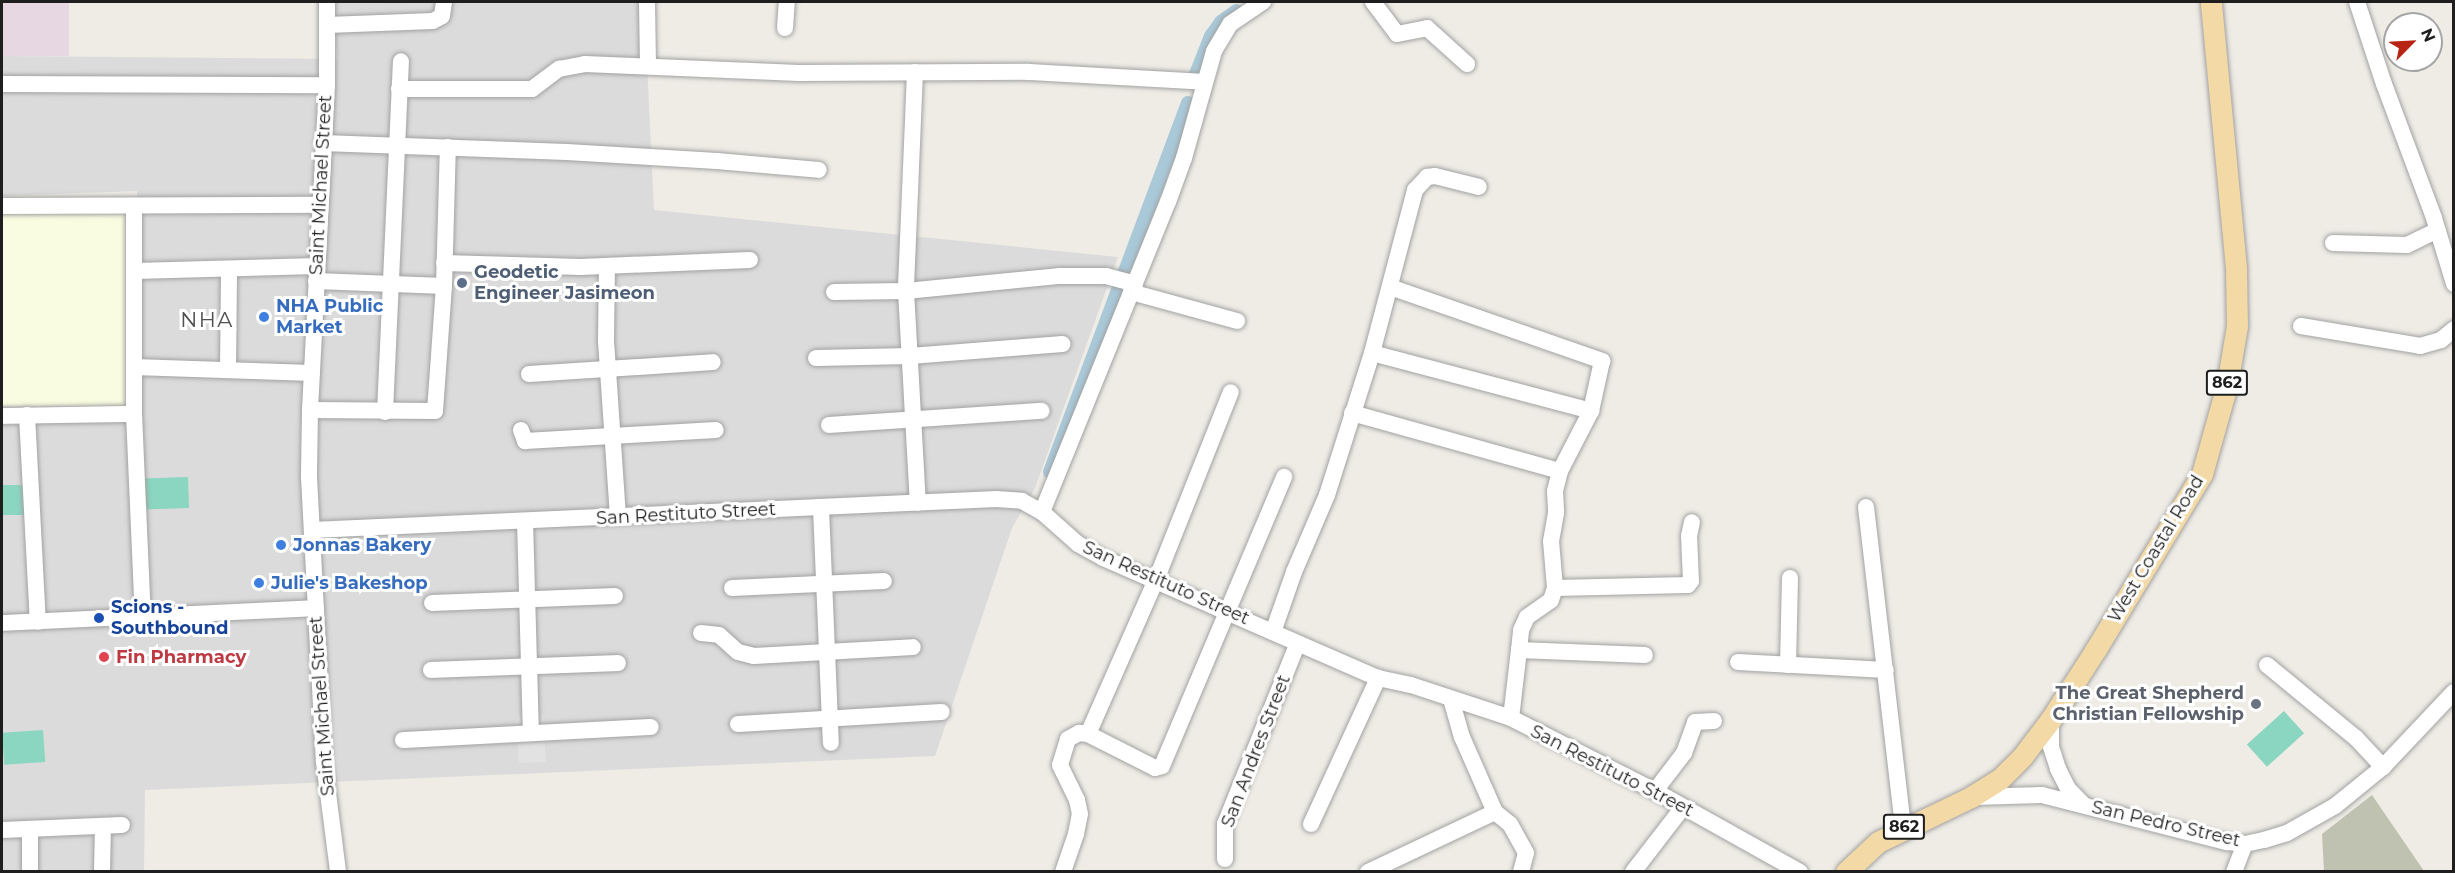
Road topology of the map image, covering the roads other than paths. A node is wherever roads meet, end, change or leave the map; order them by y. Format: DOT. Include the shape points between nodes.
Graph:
graph roads {
  1 [pos="327,2"];
  2 [pos="444,2"];
  3 [pos="647,2"];
  4 [pos="787,2"];
  5 [pos="1263,2"];
  6 [pos="1373,2"];
  7 [pos="2211,2"];
  8 [pos="2358,2"];
  9 [pos="327,25"];
  10 [pos="785,28"];
  11 [pos="401,61"];
  12 [pos="648,64"];
  13 [pos="1467,64"];
  14 [pos="915,72"];
  15 [pos="1205,82"];
  16 [pos="2,84"];
  17 [pos="327,85"];
  18 [pos="399,89"];
  19 [pos="323,143"];
  20 [pos="398,146"];
  21 [pos="448,147"];
  22 [pos="819,170"];
  23 [pos="1479,187"];
  24 [pos="320,205"];
  25 [pos="2,206"];
  26 [pos="134,206"];
  27 [pos="2438,230"];
  28 [pos="2333,243"];
  29 [pos="750,260"];
  30 [pos="444,263"];
  31 [pos="607,266"];
  32 [pos="230,270"];
  33 [pos="135,271"];
  34 [pos="317,274"];
  35 [pos="390,284"];
  36 [pos="1129,284"];
  37 [pos="2454,284"];
  38 [pos="444,286"];
  39 [pos="1390,287"];
  40 [pos="906,291"];
  41 [pos="834,292"];
  42 [pos="1238,321"];
  43 [pos="2301,326"];
  44 [pos="2454,329"];
  45 [pos="1063,344"];
  46 [pos="1372,352"];
  47 [pos="910,356"];
  48 [pos="816,358"];
  49 [pos="714,362"];
  50 [pos="134,367"];
  51 [pos="608,369"];
  52 [pos="228,370"];
  53 [pos="312,373"];
  54 [pos="529,374"];
  55 [pos="1231,392"];
  56 [pos="310,410"];
  57 [pos="1042,411"];
  58 [pos="1591,411"];
  59 [pos="385,412"];
  60 [pos="1352,413"];
  61 [pos="134,414"];
  62 [pos="27,415"];
  63 [pos="2,416"];
  64 [pos="914,420"];
  65 [pos="829,425"];
  66 [pos="521,430"];
  67 [pos="716,430"];
  68 [pos="613,436"];
  69 [pos="1560,471"];
  70 [pos="1284,477"];
  71 [pos="918,503"];
  72 [pos="1866,507"];
  73 [pos="821,508"];
  74 [pos="1042,512"];
  75 [pos="618,517"];
  76 [pos="525,521"];
  77 [pos="1692,522"];
  78 [pos="312,530"];
  79 [pos="1790,578"];
  80 [pos="1156,580"];
  81 [pos="884,581"];
  82 [pos="824,586"];
  83 [pos="732,588"];
  84 [pos="1555,588"];
  85 [pos="615,596"];
  86 [pos="527,599"];
  87 [pos="432,603"];
  88 [pos="316,608"];
  89 [pos="1227,611"];
  90 [pos="143,616"];
  91 [pos="38,622"];
  92 [pos="2,623"];
  93 [pos="1273,632"];
  94 [pos="701,633"];
  95 [pos="1297,645"];
  96 [pos="913,647"];
  97 [pos="1519,651"];
  98 [pos="826,653"];
  99 [pos="1645,655"];
  100 [pos="1738,662"];
  101 [pos="618,663"];
  102 [pos="1788,665"];
  103 [pos="2267,665"];
  104 [pos="529,667"];
  105 [pos="431,670"];
  106 [pos="1886,670"];
  107 [pos="1378,678"];
  108 [pos="2454,692"];
  109 [pos="1451,699"];
  110 [pos="942,712"];
  111 [pos="831,717"];
  112 [pos="1511,718"];
  113 [pos="2051,719"];
  114 [pos="1714,721"];
  115 [pos="738,724"];
  116 [pos="651,727"];
  117 [pos="531,732"];
  118 [pos="1088,734"];
  119 [pos="403,740"];
  120 [pos="831,743"];
  121 [pos="2383,767"];
  122 [pos="1655,791"];
  123 [pos="1971,797"];
  124 [pos="2083,805"];
  125 [pos="1683,807"];
  126 [pos="1495,812"];
  127 [pos="1311,824"];
  128 [pos="122,825"];
  129 [pos="103,826"];
  130 [pos="1903,828"];
  131 [pos="30,829"];
  132 [pos="2,830"];
  133 [pos="2245,844"];
  134 [pos="1225,860"];
  135 [pos="30,872"];
  136 [pos="102,872"];
  137 [pos="338,872"];
  138 [pos="1063,872"];
  139 [pos="1368,872"];
  140 [pos="1521,872"];
  141 [pos="1634,872"];
  142 [pos="1800,872"];
  143 [pos="1846,872"];
  144 [pos="2235,872"];
  1 -- 9 [label="street, Saint Michael Street"];
  2 -- 9 [label="street" via="442,16 433,21"];
  3 -- 12 [label="street"];
  4 -- 10 [label="street"];
  5 -- 15 [label="street" via="1239,16 1222,33"];
  6 -- 13 [label="street" via="1397,34 1427,28"];
  7 -- 113 [label="main road, West Coastal Road / 862" via="2236,268 2237,326 2227,385 2202,474"];
  8 -- 27 [label="street"];
  9 -- 17 [label="street, Saint Michael Street"];
  11 -- 18 [label="street"];
  12 -- 14 [label="street" via="799,73"];
  12 -- 18 [label="street" via="569,65 532,89 516,91"];
  14 -- 15 [label="street" via="1028,72"];
  14 -- 40 [label="street"];
  15 -- 36 [label="street" via="1184,158"];
  16 -- 17 [label="street"];
  17 -- 19 [label="street, Saint Michael Street"];
  18 -- 20 [label="street"];
  19 -- 20 [label="street"];
  19 -- 24 [label="street, Saint Michael Street"];
  20 -- 21 [label="street"];
  20 -- 35 [label="street"];
  21 -- 22 [label="street" via="717,160"];
  21 -- 30 [label="street"];
  23 -- 39 [label="street" via="1435,176 1421,182"];
  24 -- 26 [label="street"];
  24 -- 34 [label="street, Saint Michael Street"];
  25 -- 26 [label="street"];
  26 -- 33 [label="street"];
  27 -- 28 [label="street" via="2408,245"];
  27 -- 37 [label="street"];
  29 -- 31 [label="street"];
  30 -- 31 [label="street"];
  30 -- 38 [label="street"];
  31 -- 51 [label="street"];
  32 -- 33 [label="street"];
  32 -- 34 [label="street"];
  32 -- 52 [label="street"];
  33 -- 50 [label="street"];
  34 -- 35 [label="street"];
  34 -- 53 [label="street, Saint Michael Street"];
  35 -- 38 [label="street"];
  35 -- 59 [label="street"];
  36 -- 40 [label="street" via="1106,276 1060,276"];
  36 -- 42 [label="street"];
  36 -- 74 [label="street"];
  38 -- 59 [label="street" via="436,410"];
  39 -- 46 [label="street"];
  39 -- 58 [label="street" via="1599,359 1602,363"];
  40 -- 41 [label="street"];
  40 -- 47 [label="street"];
  43 -- 44 [label="street" via="2420,346 2441,340"];
  45 -- 47 [label="street"];
  46 -- 58 [label="street"];
  46 -- 60 [label="street"];
  47 -- 48 [label="street"];
  47 -- 64 [label="street"];
  49 -- 51 [label="street"];
  50 -- 52 [label="street"];
  50 -- 61 [label="street"];
  51 -- 54 [label="street"];
  51 -- 68 [label="street"];
  52 -- 53 [label="street"];
  53 -- 56 [label="street, Saint Michael Street"];
  55 -- 80 [label="street"];
  56 -- 59 [label="street"];
  56 -- 78 [label="street, Saint Michael Street"];
  57 -- 64 [label="street"];
  58 -- 69 [label="street"];
  60 -- 69 [label="street"];
  60 -- 93 [label="street" via="1327,495"];
  61 -- 62 [label="street"];
  61 -- 90 [label="street"];
  62 -- 63 [label="street"];
  62 -- 91 [label="street"];
  64 -- 65 [label="street"];
  64 -- 71 [label="street"];
  66 -- 68 [label="street" via="525,441"];
  67 -- 68 [label="street"];
  68 -- 75 [label="street"];
  69 -- 84 [label="street" via="1551,541"];
  70 -- 89 [label="street"];
  71 -- 73 [label="street, San Restituto Street"];
  71 -- 74 [label="street, San Restituto Street" via="1011,498 1032,504"];
  72 -- 106 [label="street"];
  73 -- 75 [label="street, San Restituto Street"];
  73 -- 82 [label="street"];
  74 -- 80 [label="street, San Restituto Street" via="1089,552"];
  75 -- 76 [label="street, San Restituto Street"];
  76 -- 78 [label="street, San Restituto Street"];
  76 -- 86 [label="street"];
  77 -- 84 [label="street" via="1691,581 1686,586"];
  78 -- 88 [label="street, Saint Michael Street"];
  79 -- 102 [label="street"];
  80 -- 89 [label="street, San Restituto Street"];
  80 -- 118 [label="street"];
  81 -- 82 [label="street"];
  82 -- 83 [label="street"];
  82 -- 98 [label="street"];
  84 -- 97 [label="street" via="1551,600 1527,617"];
  85 -- 86 [label="street"];
  86 -- 87 [label="street"];
  86 -- 104 [label="street"];
  88 -- 90 [label="street"];
  88 -- 137 [label="street, Saint Michael Street" via="324,762"];
  89 -- 93 [label="street, San Restituto Street"];
  89 -- 118 [label="street" via="1162,766 1155,768"];
  90 -- 91 [label="street"];
  91 -- 92 [label="street"];
  93 -- 95 [label="street, San Restituto Street"];
  94 -- 98 [label="street" via="719,635 745,655"];
  95 -- 107 [label="street, San Restituto Street"];
  95 -- 134 [label="street, San Andres Street" via="1225,824"];
  96 -- 98 [label="street"];
  97 -- 99 [label="street"];
  97 -- 112 [label="street"];
  98 -- 111 [label="street"];
  100 -- 102 [label="street"];
  101 -- 104 [label="street"];
  102 -- 106 [label="street"];
  103 -- 121 [label="street" via="2356,738"];
  104 -- 105 [label="street"];
  104 -- 117 [label="street"];
  106 -- 130 [label="street"];
  107 -- 109 [label="street, San Restituto Street"];
  107 -- 127 [label="street"];
  108 -- 121 [label="street, San Pedro Street"];
  109 -- 112 [label="street, San Restituto Street"];
  109 -- 126 [label="street" via="1462,737"];
  110 -- 111 [label="street"];
  111 -- 115 [label="street"];
  111 -- 120 [label="street"];
  112 -- 122 [label="street, San Restituto Street"];
  113 -- 123 [label="main road, West Coastal Road / 862" via="2012,768"];
  113 -- 124 [label="street" via="2051,747 2058,769 2068,789"];
  114 -- 122 [label="street" via="1695,722 1684,753"];
  116 -- 117 [label="street"];
  117 -- 119 [label="street"];
  118 -- 138 [label="street" via="1079,733 1068,740 1061,762 1080,814"];
  121 -- 133 [label="street, San Pedro Street" via="2335,806 2287,833"];
  122 -- 125 [label="street, San Restituto Street"];
  123 -- 124 [label="street, San Pedro Street" via="2042,795"];
  123 -- 130 [label="main road, San Pedro Street / 862"];
  124 -- 133 [label="street, San Pedro Street"];
  125 -- 141 [label="street"];
  125 -- 142 [label="street, San Restituto Street"];
  126 -- 139 [label="street"];
  126 -- 140 [label="street" via="1510,824 1521,841 1527,859"];
  128 -- 129 [label="street"];
  129 -- 131 [label="street"];
  129 -- 136 [label="street"];
  130 -- 143 [label="main road, San Pedro Street / 862" via="1865,852"];
  131 -- 132 [label="street"];
  131 -- 135 [label="street"];
  133 -- 144 [label="street"];
}
